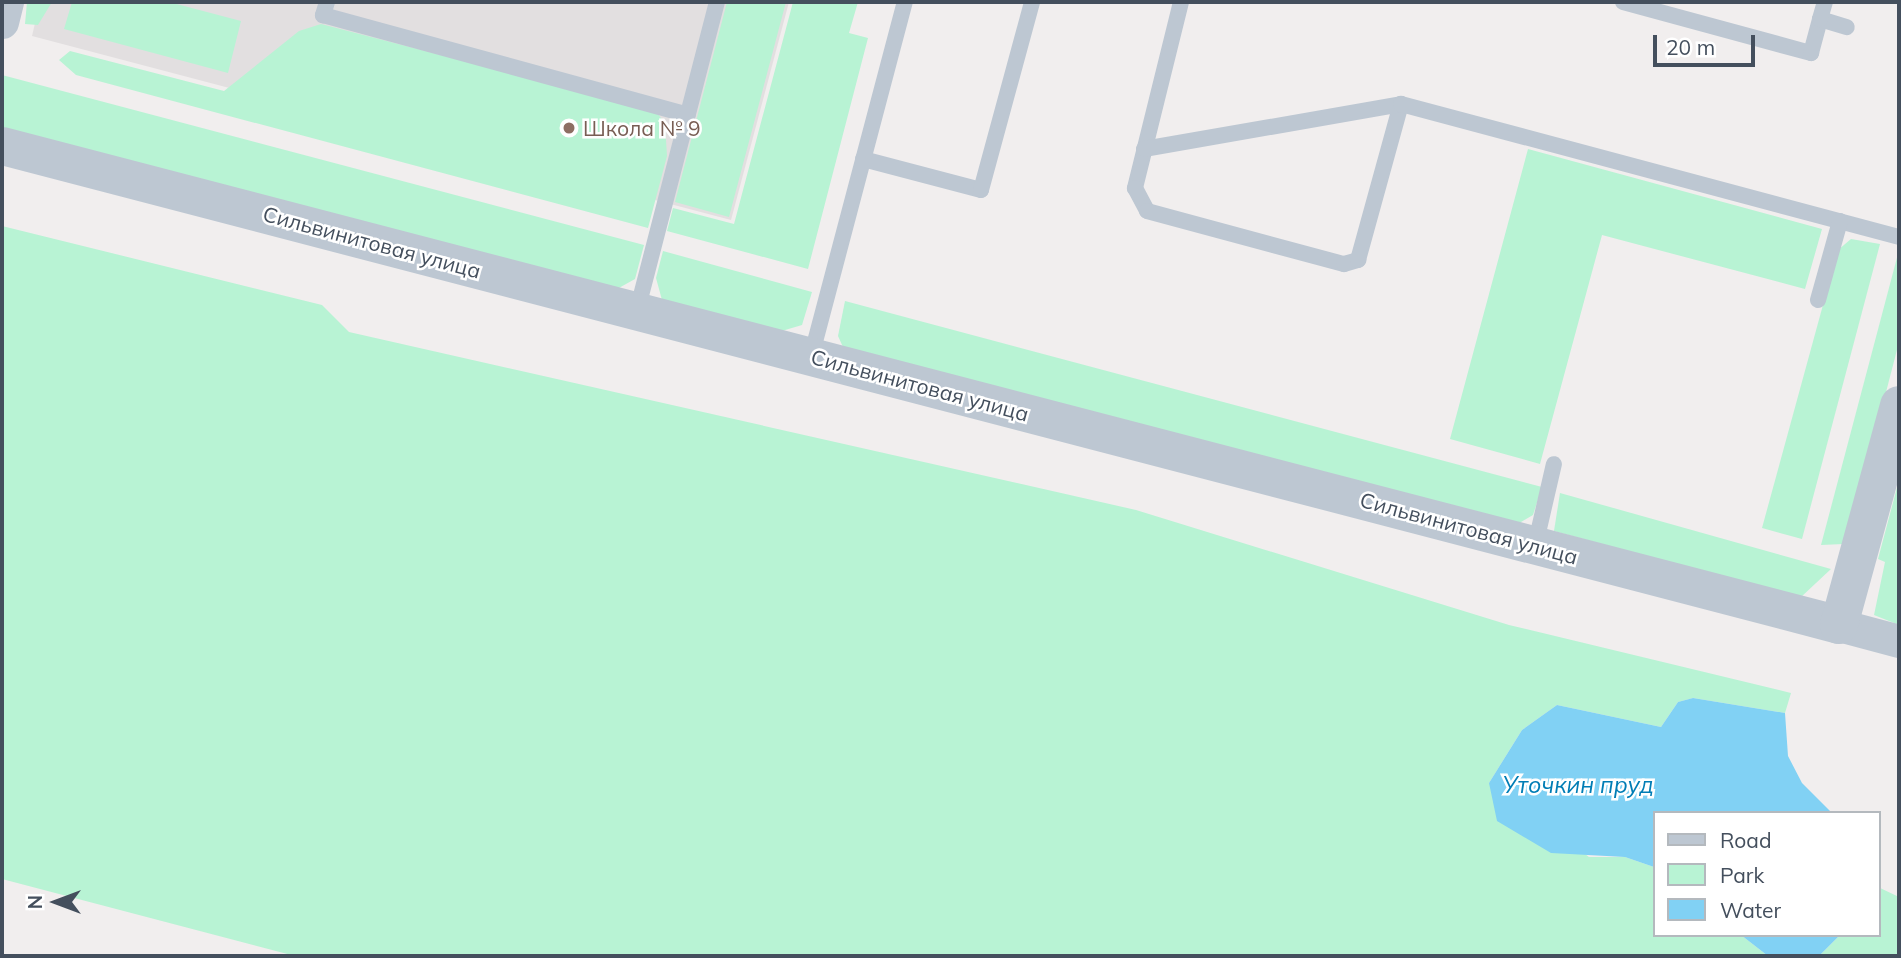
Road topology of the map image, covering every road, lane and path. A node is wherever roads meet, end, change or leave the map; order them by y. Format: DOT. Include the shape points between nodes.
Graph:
graph roads {
  1 [pos="7,2"];
  2 [pos="327,2"];
  3 [pos="717,2"];
  4 [pos="905,2"];
  5 [pos="1031,2"];
  6 [pos="1181,2"];
  7 [pos="1623,2"];
  8 [pos="1825,2"];
  9 [pos="1821,19"];
  10 [pos="2,22"];
  11 [pos="1847,27"];
  12 [pos="1401,104"];
  13 [pos="688,115"];
  14 [pos="2,146"];
  15 [pos="1144,149"];
  16 [pos="863,159"];
  17 [pos="1840,222"];
  18 [pos="1899,237"];
  19 [pos="1818,300"];
  20 [pos="637,312"];
  21 [pos="811,357"];
  22 [pos="1899,405"];
  23 [pos="1555,464"];
  24 [pos="1535,545"];
  25 [pos="1839,625"];
  26 [pos="1899,641"];
  1 -- 10 [label="street"];
  2 -- 13 [label="lane" via="323,15"];
  3 -- 13 [label="lane"];
  4 -- 16 [label="lane"];
  5 -- 16 [label="lane" via="981,190"];
  6 -- 15 [label="lane"];
  7 -- 9 [label="lane" via="1811,53"];
  8 -- 9 [label="lane"];
  9 -- 11 [label="lane"];
  12 -- 15 [label="lane"];
  12 -- 15 [label="lane" via="1363,253 1351,263 1147,211 1135,188"];
  12 -- 17 [label="lane"];
  13 -- 20 [label="lane"];
  14 -- 20 [label="street, Сильвинитовая улица"];
  16 -- 21 [label="lane"];
  17 -- 18 [label="lane"];
  17 -- 19 [label="lane"];
  20 -- 21 [label="street, Сильвинитовая улица"];
  21 -- 24 [label="street, Сильвинитовая улица"];
  22 -- 25 [label="street"];
  23 -- 24 [label="lane"];
  24 -- 25 [label="street, Сильвинитовая улица"];
  25 -- 26 [label="street"];
}
